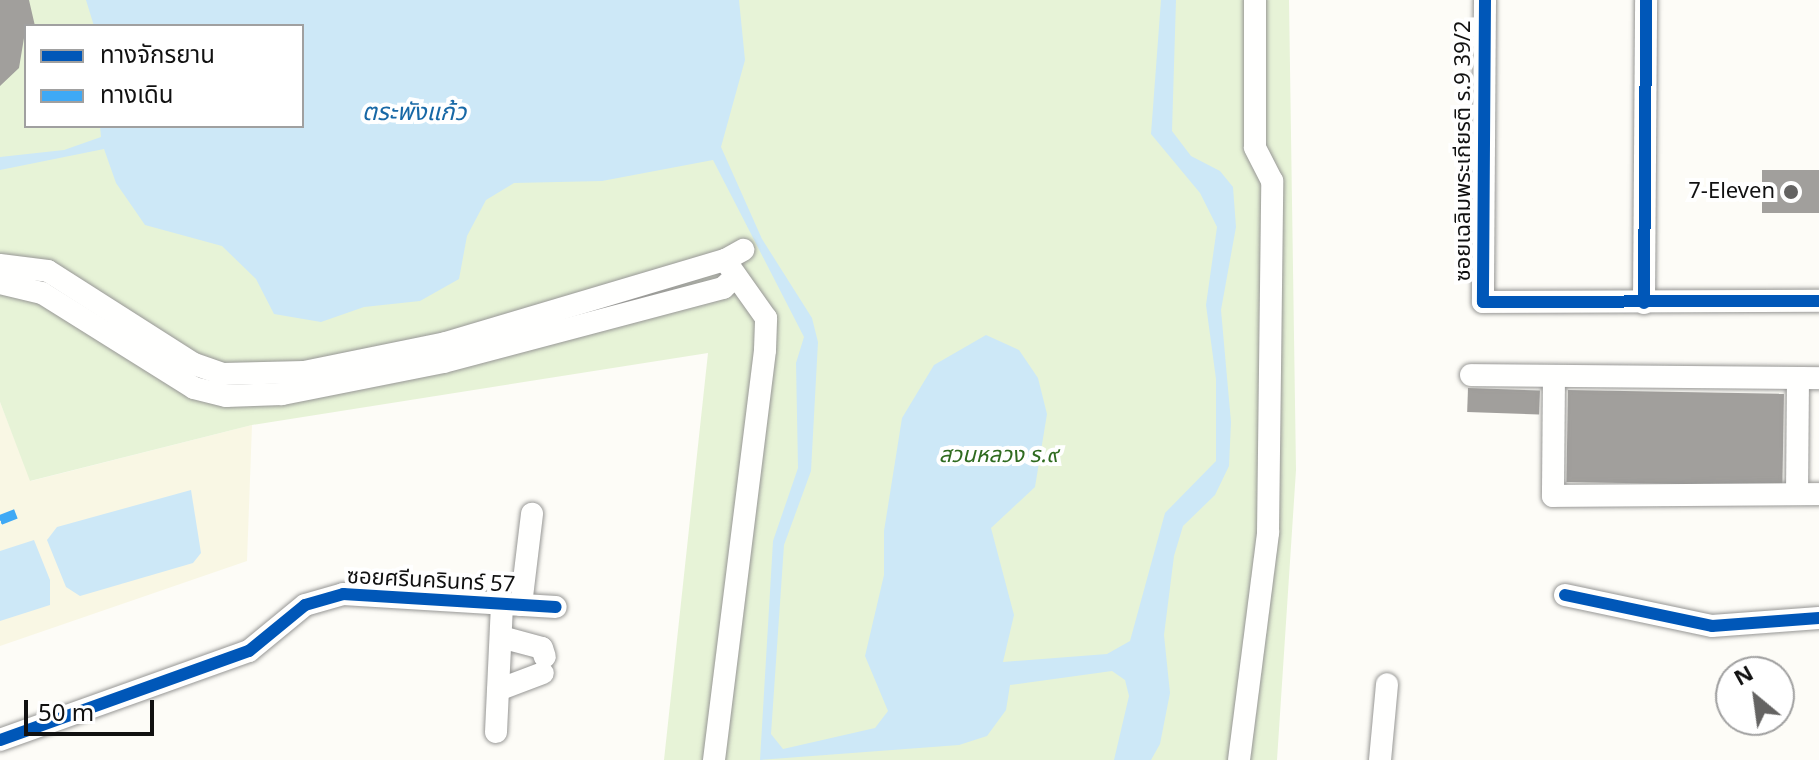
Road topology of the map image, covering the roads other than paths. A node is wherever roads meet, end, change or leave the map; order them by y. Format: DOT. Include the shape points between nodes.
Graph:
graph roads {
  1 [pos="1255,0"];
  2 [pos="1485,0"];
  3 [pos="1646,0"];
  4 [pos="734,263"];
  5 [pos="0,265"];
  6 [pos="0,283"];
  7 [pos="1819,301"];
  8 [pos="1644,303"];
  9 [pos="1471,375"];
  10 [pos="1554,376"];
  11 [pos="1809,378"];
  12 [pos="1808,494"];
  13 [pos="532,514"];
  14 [pos="1565,595"];
  15 [pos="512,604"];
  16 [pos="556,607"];
  17 [pos="1819,618"];
  18 [pos="501,637"];
  19 [pos="1387,684"];
  20 [pos="498,690"];
  21 [pos="496,732"];
  22 [pos="0,740"];
  23 [pos="714,760"];
  24 [pos="1239,760"];
  25 [pos="1380,760"];
  1 -- 24 [label="street" via="1255,147 1272,181 1268,533"];
  2 -- 8 [label="street, ซอยเฉลิมพระเกียรติ ร.9 39/2" via="1483,302"];
  3 -- 8 [label="street"];
  4 -- 5 [label="street" via="446,343 304,372 223,374 194,364 48,271"];
  4 -- 6 [label="street" via="723,288 443,362 282,394 226,396 194,388 42,293"];
  4 -- 23 [label="street" via="766,318 765,350"];
  7 -- 8 [label="street, ซอยเฉลิมพระเกียรติ ร.9 39/2"];
  9 -- 10 [label="street"];
  10 -- 11 [label="street"];
  10 -- 12 [label="street" via="1553,496"];
  11 -- 12 [label="street"];
  13 -- 15 [label="street"];
  14 -- 17 [label="street" via="1712,626"];
  15 -- 16 [label="street, ซอยศรีนครินทร์ 57"];
  15 -- 18 [label="street"];
  15 -- 22 [label="street, ซอยศรีนครินทร์ 57" via="343,594 305,605 249,651"];
  18 -- 20 [label="street"];
  18 -- 20 [label="street" via="538,646 544,665"];
  19 -- 25 [label="street"];
  20 -- 21 [label="street"];
}
